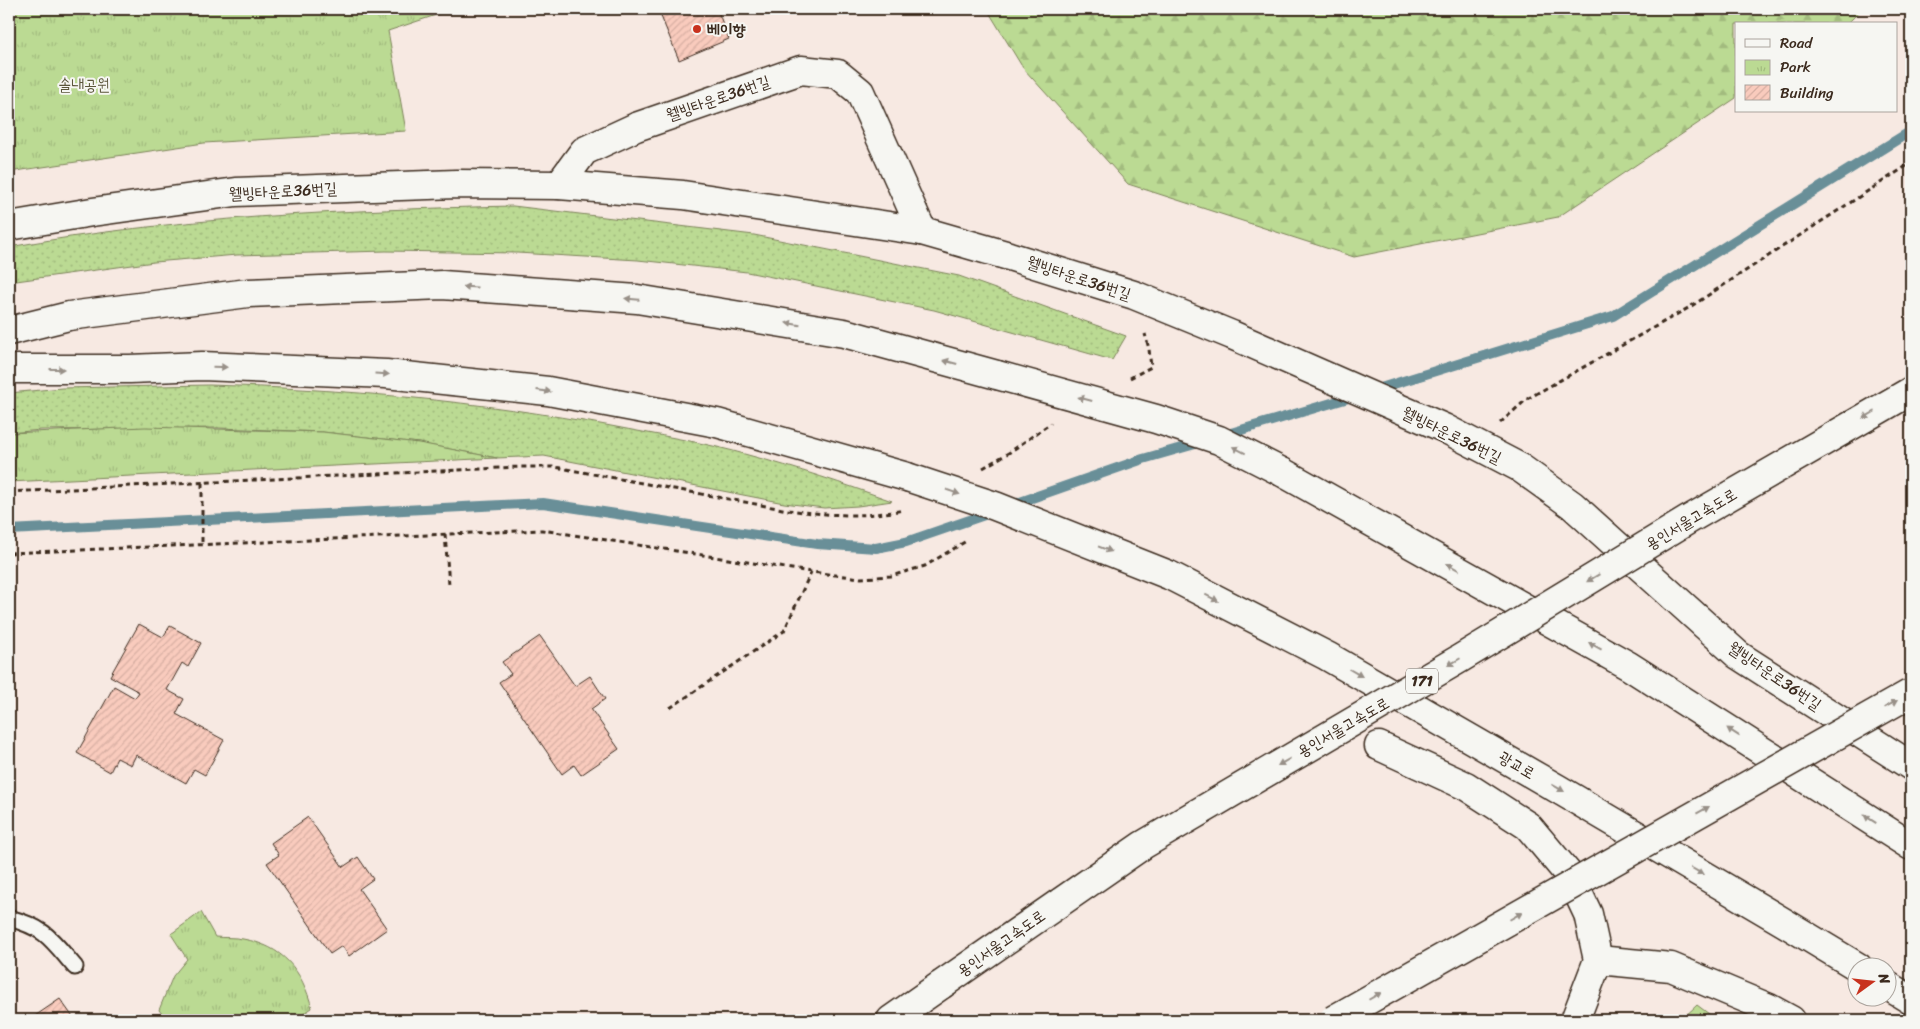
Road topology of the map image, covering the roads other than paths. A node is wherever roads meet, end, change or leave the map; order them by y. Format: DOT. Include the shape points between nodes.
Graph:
graph roads {
  1 [pos="559,185"];
  2 [pos="9,226"];
  3 [pos="922,232"];
  4 [pos="9,331"];
  5 [pos="9,369"];
  6 [pos="1911,391"];
  7 [pos="1911,693"];
  8 [pos="1379,746"];
  9 [pos="1911,766"];
  10 [pos="1911,846"];
  11 [pos="9,918"];
  12 [pos="1598,960"];
  13 [pos="1848,961"];
  14 [pos="75,967"];
  15 [pos="1898,992"];
  16 [pos="1911,1000"];
  17 [pos="891,1020"];
  18 [pos="1332,1020"];
  19 [pos="1575,1020"];
  20 [pos="1791,1020"];
  1 -- 2 [label="main road, 웰빙타운로36번길" via="456,184 236,192"];
  1 -- 3 [label="main road, 웰빙타운로36번길" via="683,195"];
  1 -- 3 [label="main road, 웰빙타운로36번길" via="584,151 636,127 801,70 838,74 860,92"];
  3 -- 9 [label="main road, 웰빙타운로36번길" via="1134,295 1444,428 1519,467 1572,505 1738,654"];
  10 -- 4 [label="main road, one-way, bridge" via="1629,666 1282,472 1210,437 1156,418 844,333 637,299 442,285 248,293 69,316"];
  5 -- 13 [label="main road, 광교로, one-way, bridge" via="221,367 386,374 548,391 717,423 907,477 996,506 1169,575 1335,661"];
  6 -- 17 [label="main road, 용인서울고속도로 / 171, one-way, bridge" via="1143,845"];
  18 -- 7 [label="main road, one-way, bridge"];
  8 -- 12 [label="main road" via="1466,786 1528,826 1570,876 1588,914"];
  11 -- 14 [label="lane" via="30,924 48,935"];
  12 -- 19 [label="main road"];
  12 -- 20 [label="main road" via="1670,967"];
  15 -- 16 [label="main road"];
}
